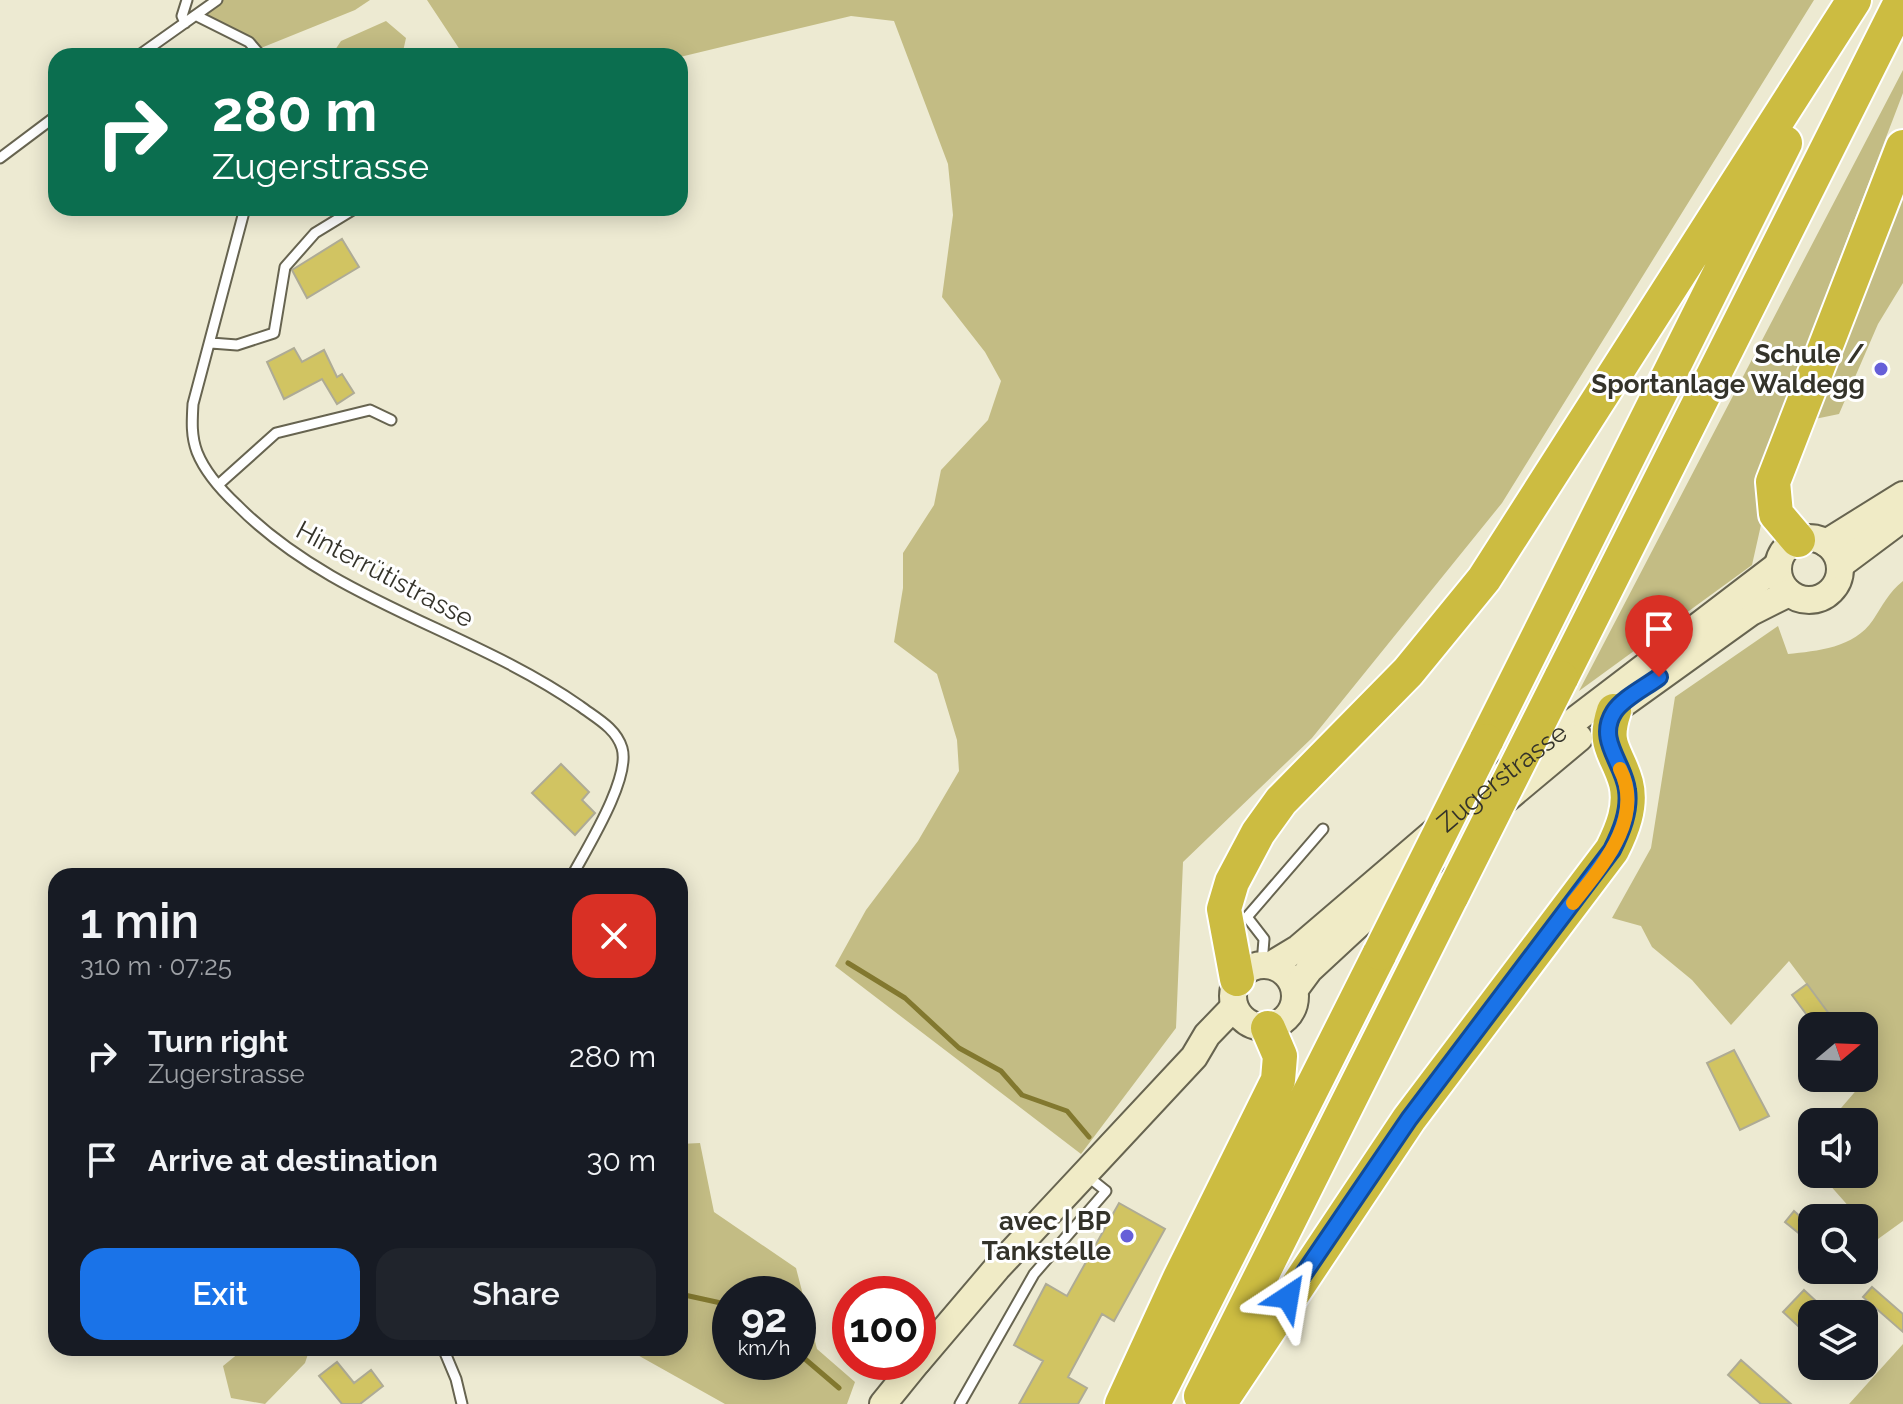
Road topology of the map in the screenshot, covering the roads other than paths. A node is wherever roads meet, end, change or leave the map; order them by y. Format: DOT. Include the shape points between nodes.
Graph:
graph roads {
  1 [pos="187,0"];
  2 [pos="217,0"];
  3 [pos="1856,0"];
  4 [pos="1902,0"];
  5 [pos="197,16"];
  6 [pos="185,23"];
  7 [pos="149,48"];
  8 [pos="254,48"];
  9 [pos="48,122"];
  10 [pos="1903,147"];
  11 [pos="0,158"];
  12 [pos="243,216"];
  13 [pos="343,216"];
  14 [pos="211,343"];
  15 [pos="391,420"];
  16 [pos="218,485"];
  17 [pos="1903,495"];
  18 [pos="1903,518"];
  19 [pos="1810,554"];
  20 [pos="1789,593"];
  21 [pos="1614,711"];
  22 [pos="1323,829"];
  23 [pos="576,868"];
  24 [pos="1295,989"];
  25 [pos="1253,994"];
  26 [pos="1084,1174"];
  27 [pos="936,1340"];
  28 [pos="446,1356"];
  29 [pos="903,1380"];
  30 [pos="462,1404"];
  31 [pos="883,1404"];
  32 [pos="960,1404"];
  33 [pos="1122,1404"];
  34 [pos="1153,1404"];
  35 [pos="1197,1404"];
  36 [pos="1219,1404"];
  1 -- 6 [label="lane"];
  2 -- 5 [label="lane"];
  3 -- 25 [label="highway" via="1484,579 1416,663 1281,801 1258,833 1224,909"];
  3 -- 34 [label="highway, bridge"];
  4 -- 35 [label="highway, bridge"];
  5 -- 6 [label="lane"];
  5 -- 8 [label="lane"];
  6 -- 7 [label="lane"];
  9 -- 11 [label="lane"];
  10 -- 19 [label="highway" via="1773,482 1776,514"];
  12 -- 14 [label="lane, Hinterrütistrasse"];
  13 -- 14 [label="lane" via="315,233 285,267 274,333 237,345"];
  14 -- 16 [label="lane, Hinterrütistrasse" via="192,427 198,456"];
  15 -- 16 [label="lane" via="370,410 276,433"];
  16 -- 23 [label="lane, Hinterrütistrasse" via="301,560 563,695 612,728 623,749 622,768"];
  17 -- 19 [label="main road, Zugerstrasse"];
  18 -- 19 [label="main road, Zugerstrasse"];
  19 -- 20 [label="main road" via="1780,581"];
  19 -- 20 [label="main road, Zugerstrasse" via="1836,583 1823,596 1805,600"];
  19 -- 25 [label="main road, Zugerstrasse" via="1486,788"];
  20 -- 21 [label="main road, Zugerstrasse" via="1751,612"];
  21 -- 24 [label="main road, Zugerstrasse" via="1377,907"];
  21 -- 36 [label="highway" via="1609,745 1625,780 1627,799 1612,850 1409,1119"];
  22 -- 25 [label="lane" via="1247,917 1264,939"];
  24 -- 25 [label="main road" via="1286,974"];
  24 -- 25 [label="main road, Zugerstrasse" via="1286,1019"];
  25 -- 26 [label="main road, Zugerstrasse" via="1207,1035 1194,1057"];
  25 -- 33 [label="highway" via="1280,1056 1278,1080"];
  26 -- 27 [label="main road, Zugerstrasse"];
  26 -- 32 [label="lane" via="1106,1191 1034,1274"];
  28 -- 30 [label="lane"];
  29 -- 31 [label="main road, Zugerstrasse"];
}
